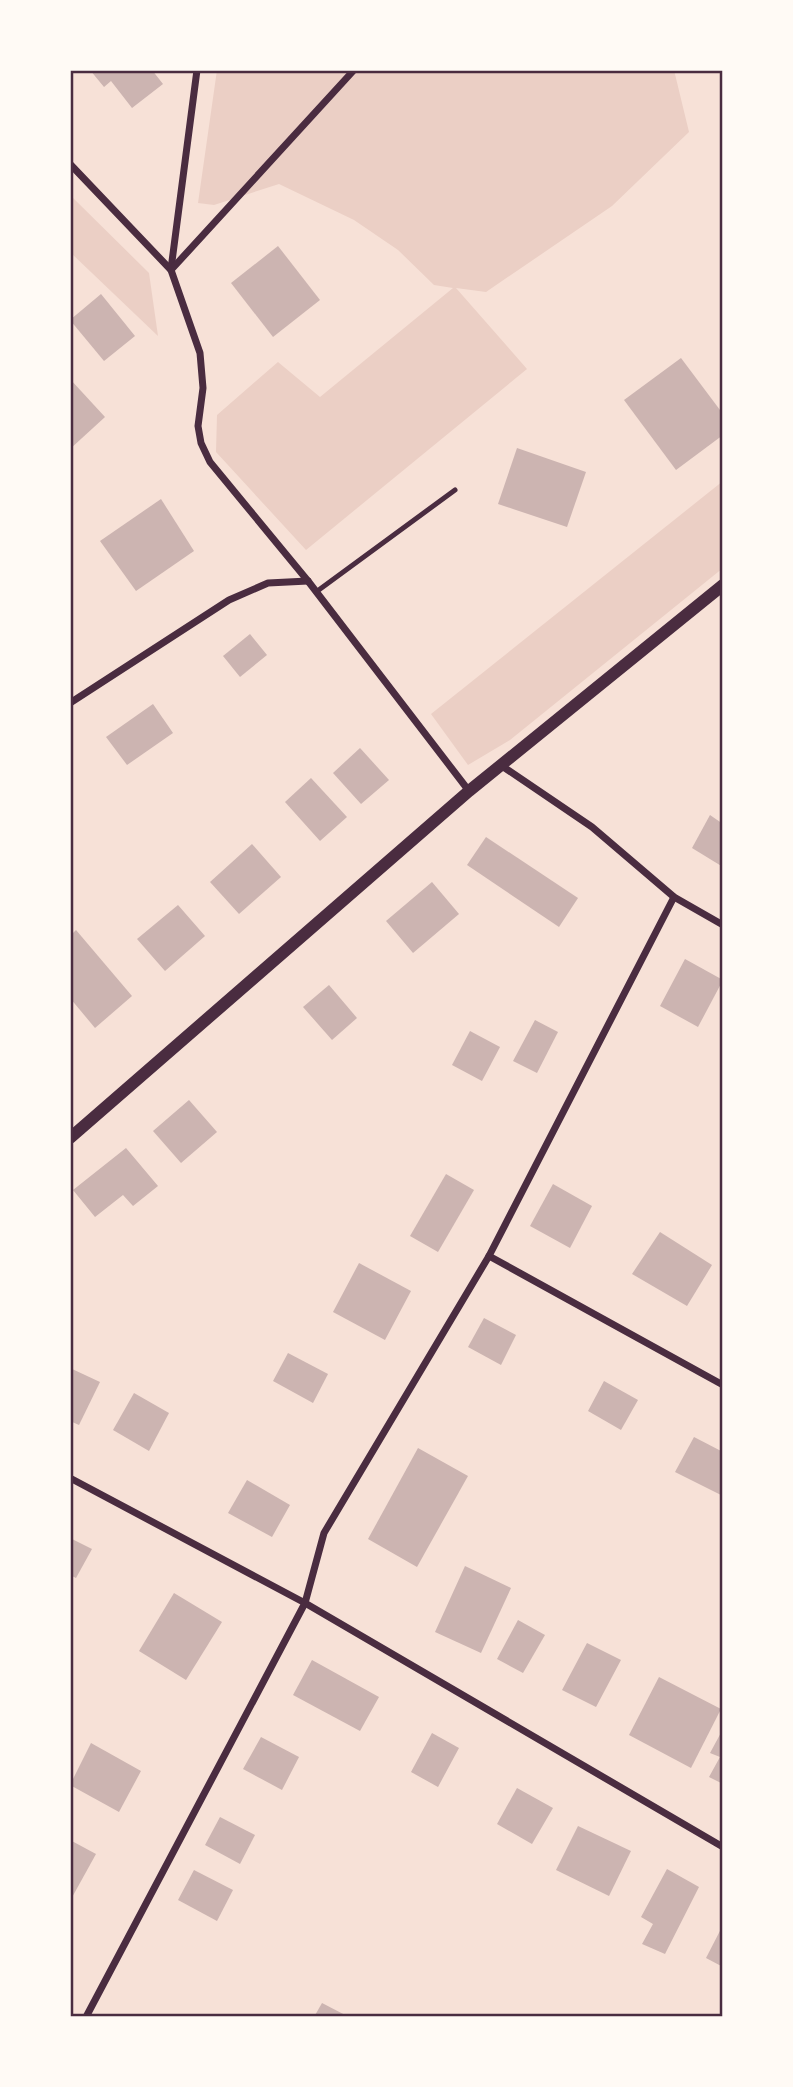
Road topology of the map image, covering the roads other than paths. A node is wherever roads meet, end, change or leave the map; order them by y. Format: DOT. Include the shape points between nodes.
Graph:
graph roads {
  1 [pos="197,70"];
  2 [pos="354,70"];
  3 [pos="70,164"];
  4 [pos="171,270"];
  5 [pos="455,490"];
  6 [pos="308,581"];
  7 [pos="723,586"];
  8 [pos="316,592"];
  9 [pos="70,703"];
  10 [pos="502,766"];
  11 [pos="469,791"];
  12 [pos="674,897"];
  13 [pos="723,925"];
  14 [pos="70,1138"];
  15 [pos="489,1256"];
  16 [pos="723,1385"];
  17 [pos="70,1478"];
  18 [pos="305,1603"];
  19 [pos="723,1847"];
  20 [pos="86,2017"];
  1 -- 4 [label="street"];
  2 -- 4 [label="street"];
  3 -- 4 [label="street"];
  4 -- 6 [label="street" via="200,354 201,443 210,462"];
  5 -- 8 [label="lane"];
  6 -- 8 [label="street"];
  6 -- 9 [label="street" via="268,583 229,600"];
  7 -- 10 [label="street"];
  8 -- 11 [label="street"];
  10 -- 11 [label="street"];
  10 -- 12 [label="street" via="592,827"];
  11 -- 14 [label="street"];
  12 -- 13 [label="street"];
  12 -- 15 [label="street"];
  15 -- 16 [label="street"];
  15 -- 18 [label="street" via="324,1533"];
  17 -- 18 [label="street"];
  18 -- 19 [label="street"];
  18 -- 20 [label="street"];
}
